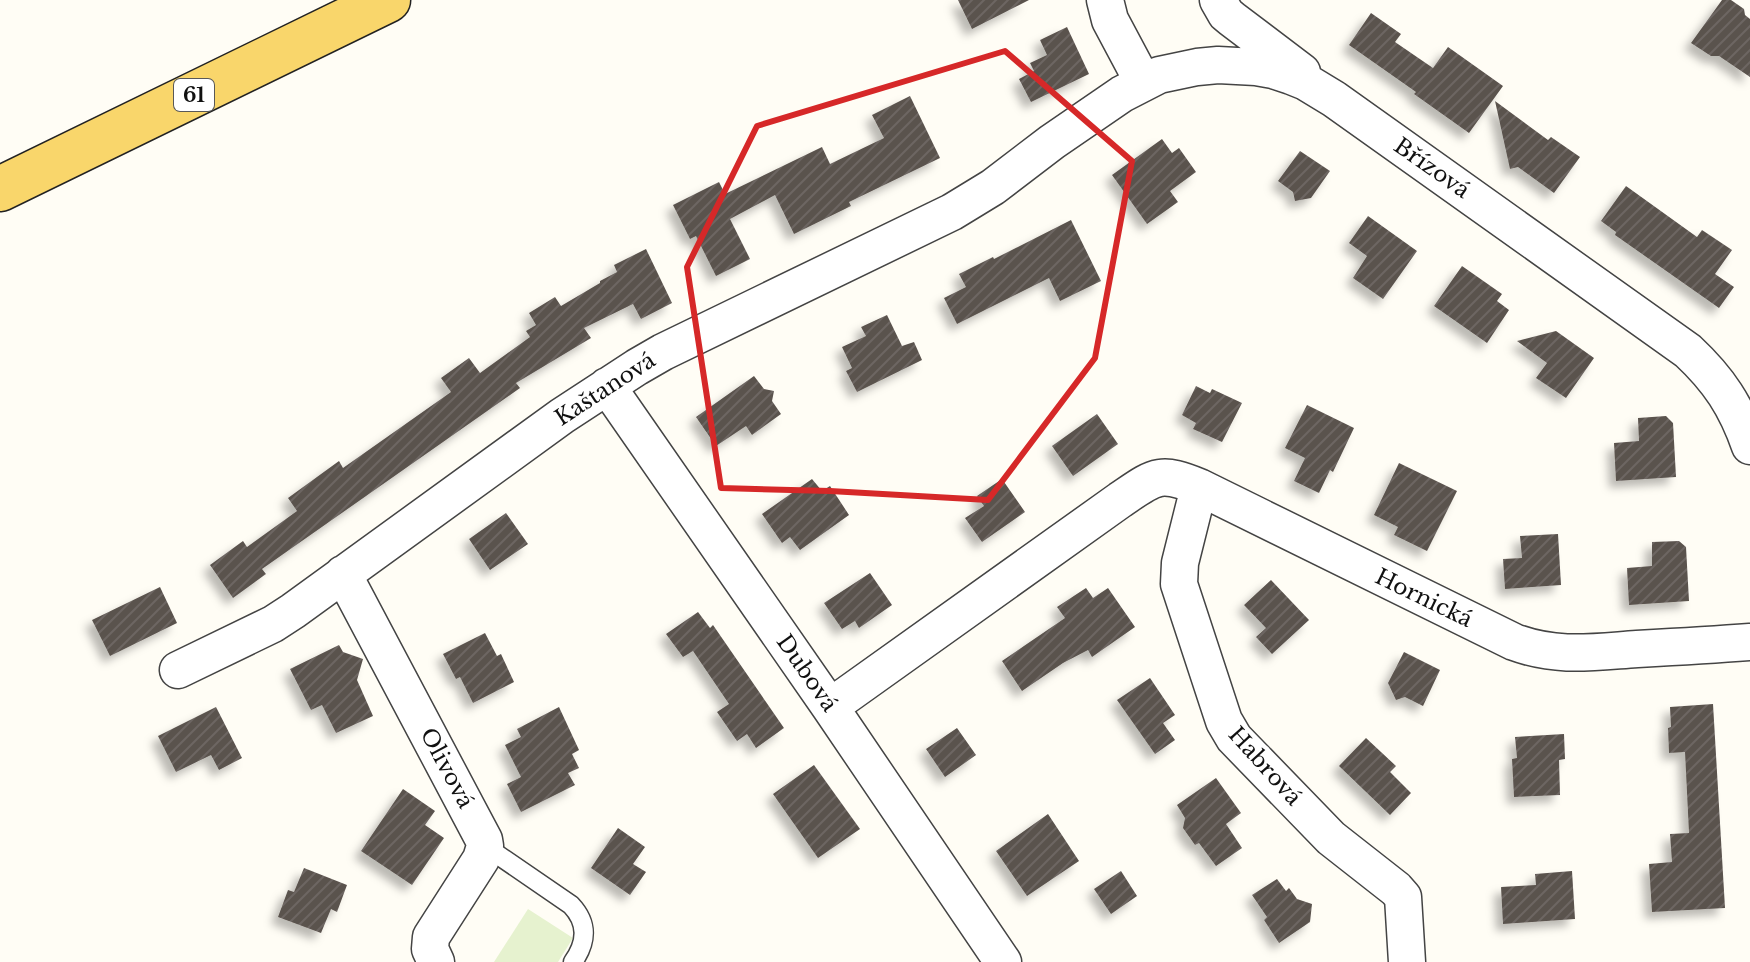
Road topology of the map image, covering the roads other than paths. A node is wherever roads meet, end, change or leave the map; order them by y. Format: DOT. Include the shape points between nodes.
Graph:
graph roads {
  1 [pos="388,0"];
  2 [pos="1105,0"];
  3 [pos="1218,0"];
  4 [pos="1143,82"];
  5 [pos="1334,99"];
  6 [pos="1052,142"];
  7 [pos="0,189"];
  8 [pos="607,386"];
  9 [pos="1750,446"];
  10 [pos="1199,487"];
  11 [pos="343,574"];
  12 [pos="1750,642"];
  13 [pos="178,670"];
  14 [pos="830,707"];
  15 [pos="485,846"];
  16 [pos="436,962"];
  17 [pos="573,962"];
  18 [pos="1003,962"];
  19 [pos="1407,962"];
  1 -- 7 [label="main road, 61"];
  2 -- 4 [label="street"];
  3 -- 5 [label="street" via="1226,14"];
  4 -- 5 [label="street, Břízová" via="1188,68 1256,67 1306,82"];
  4 -- 6 [label="street, Břízová"];
  5 -- 9 [label="street, Břízová" via="1688,351 1727,395"];
  6 -- 8 [label="street, Kaštanová" via="952,212 663,352"];
  8 -- 11 [label="street, Kaštanová"];
  8 -- 14 [label="street, Dubová"];
  10 -- 12 [label="street, Hornická" via="1532,649 1576,653"];
  10 -- 14 [label="street, Hornická" via="1179,479 1152,479"];
  10 -- 19 [label="street, Habrová" via="1179,584 1224,721 1234,738 1331,838 1403,897"];
  11 -- 13 [label="street, Kaštanová" via="273,624"];
  11 -- 15 [label="street, Olivová"];
  14 -- 18 [label="street, Dubová"];
  15 -- 16 [label="street" via="431,937"];
  15 -- 17 [label="lane" via="578,912 585,936"];
}
